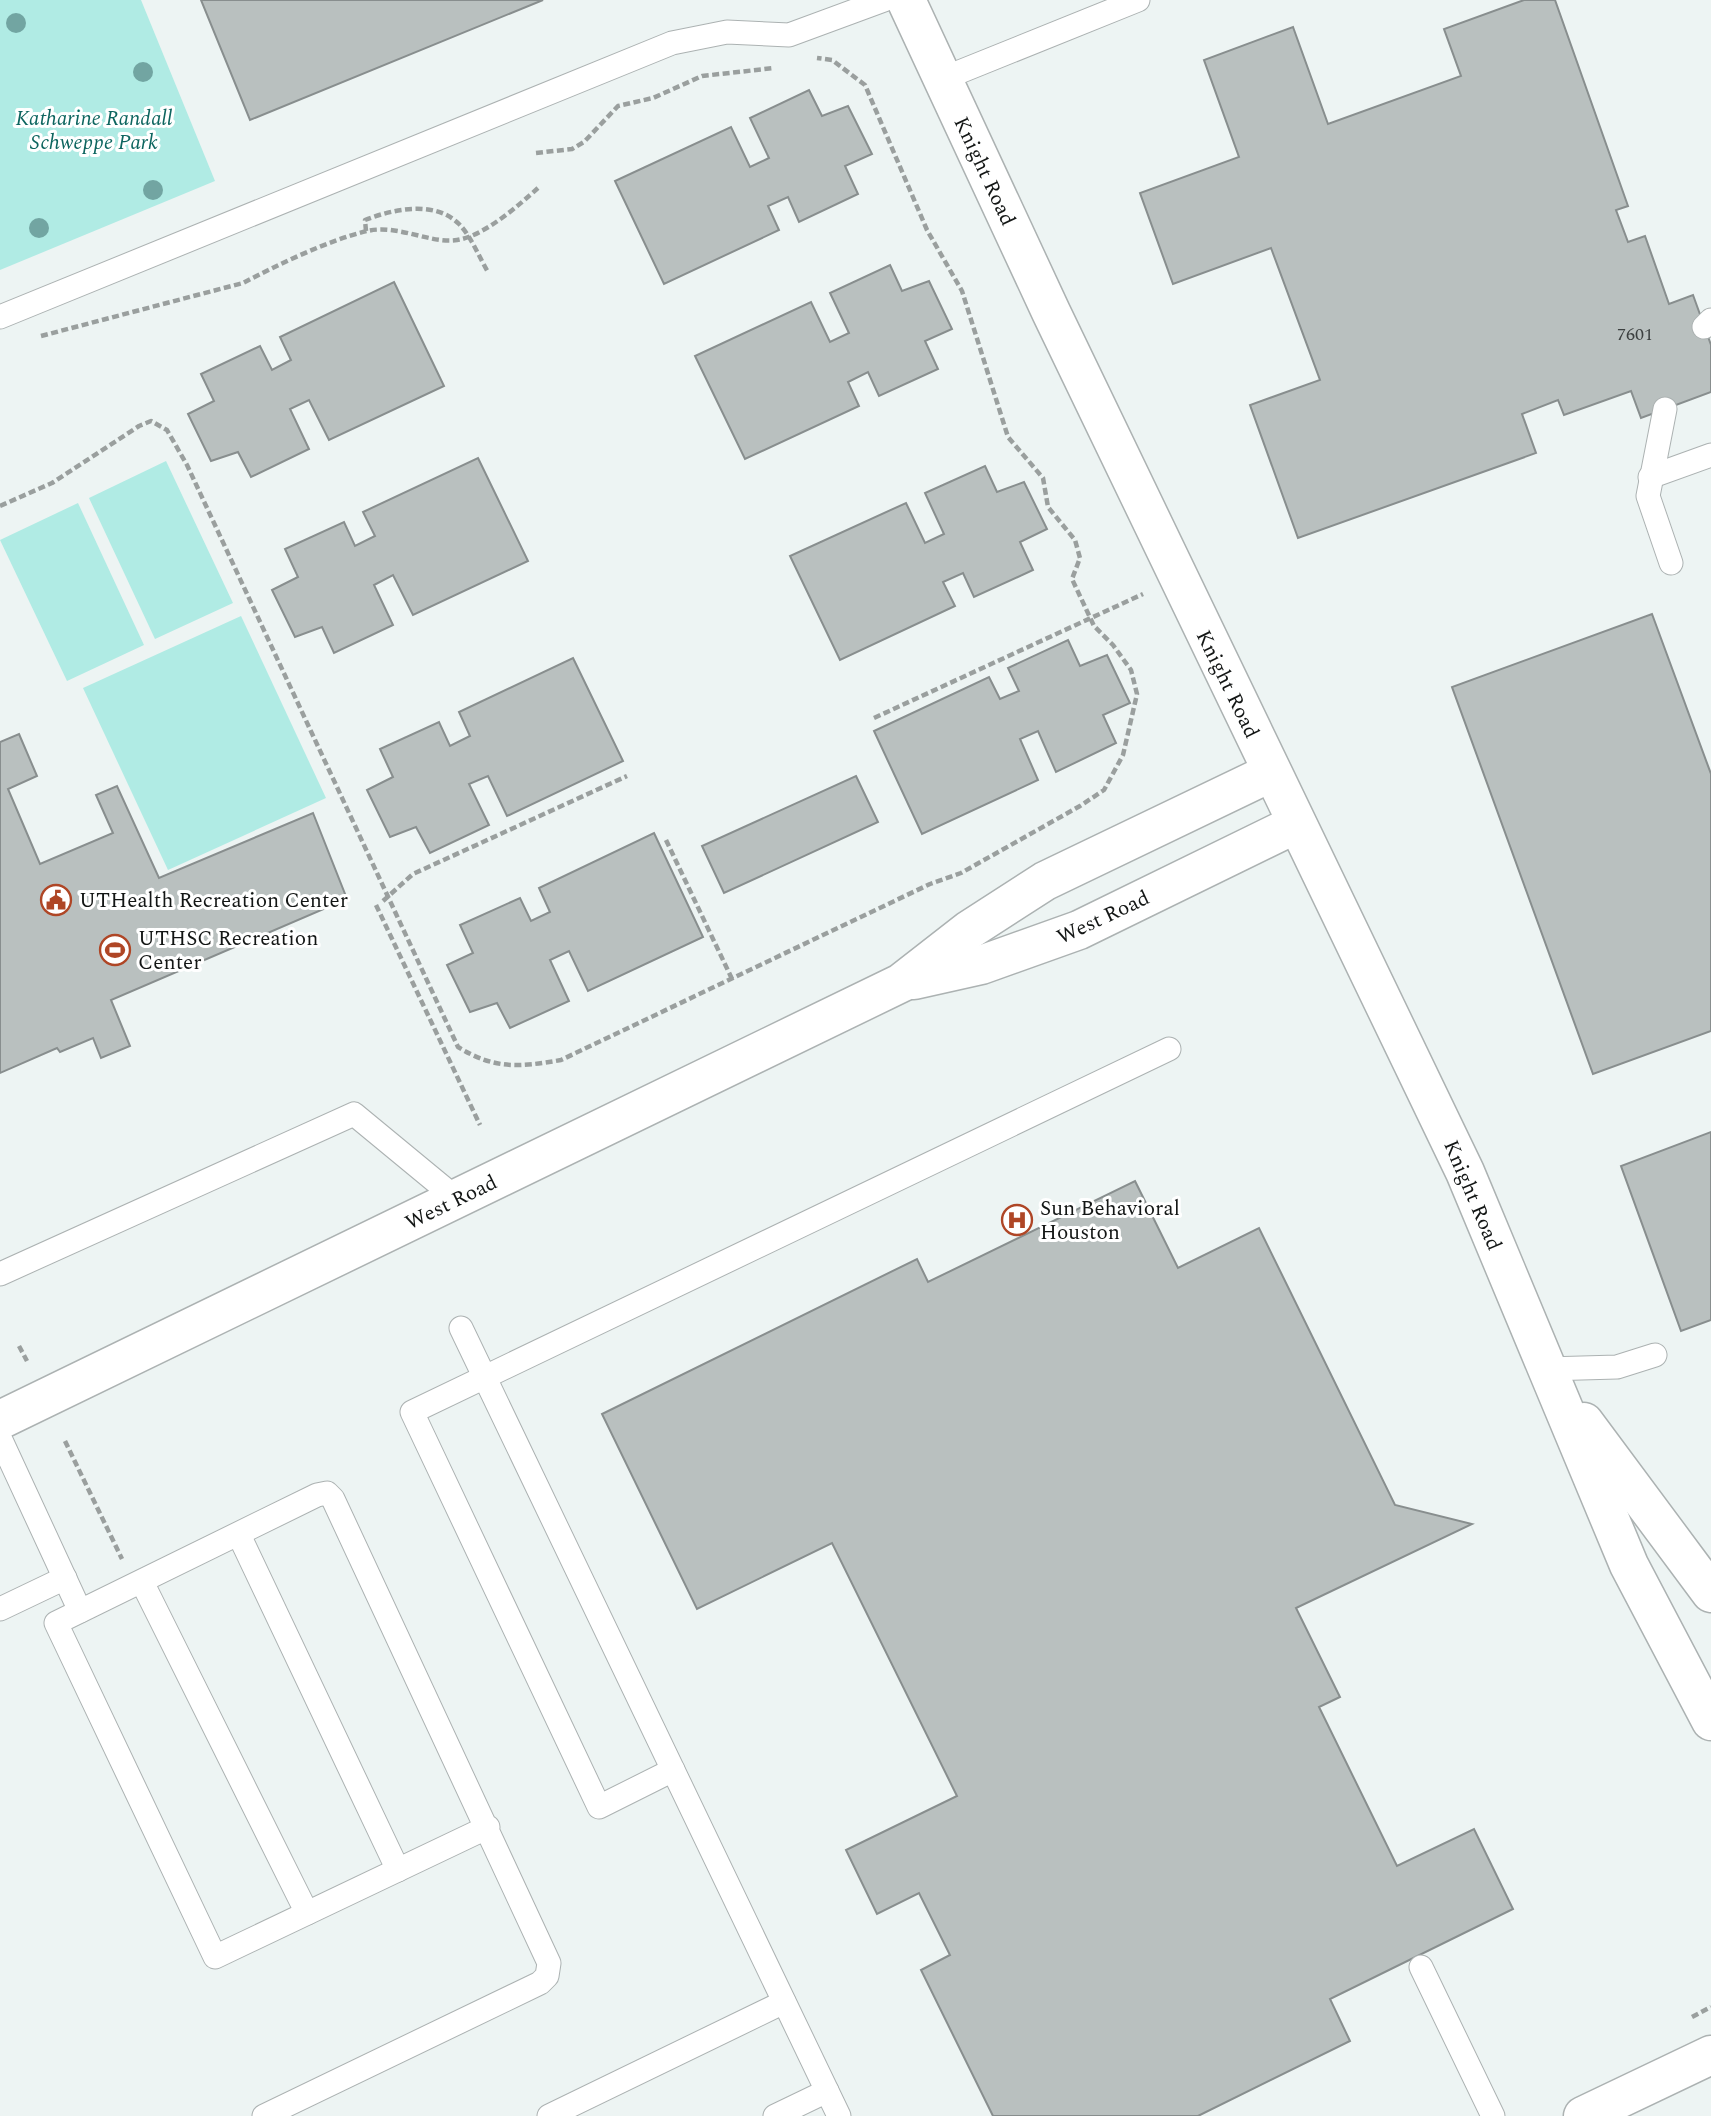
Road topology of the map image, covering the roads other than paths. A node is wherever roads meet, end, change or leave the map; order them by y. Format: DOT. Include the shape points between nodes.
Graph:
graph roads {
  1 [pos="884,0"];
  2 [pos="906,0"];
  3 [pos="1138,0"];
  4 [pos="942,79"];
  5 [pos="0,317"];
  6 [pos="1665,409"];
  7 [pos="1711,455"];
  8 [pos="1650,477"];
  9 [pos="1671,563"];
  10 [pos="1270,773"];
  11 [pos="1296,824"];
  12 [pos="901,983"];
  13 [pos="1169,1049"];
  14 [pos="457,1199"];
  15 [pos="0,1274"];
  16 [pos="461,1328"];
  17 [pos="1655,1355"];
  18 [pos="1546,1369"];
  19 [pos="484,1376"];
  20 [pos="0,1420"];
  21 [pos="0,1438"];
  22 [pos="239,1535"];
  23 [pos="65,1578"];
  24 [pos="142,1582"];
  25 [pos="1711,1592"];
  26 [pos="0,1609"];
  27 [pos="80,1611"];
  28 [pos="1711,1721"];
  29 [pos="673,1770"];
  30 [pos="488,1827"];
  31 [pos="398,1870"];
  32 [pos="307,1913"];
  33 [pos="1421,1967"];
  34 [pos="784,2002"];
  35 [pos="1711,2055"];
  36 [pos="827,2091"];
  37 [pos="264,2116"];
  38 [pos="550,2116"];
  39 [pos="775,2116"];
  40 [pos="839,2116"];
  41 [pos="1493,2116"];
  42 [pos="1583,2116"];
  1 -- 5 [label="lane" via="789,34 727,32 672,43"];
  2 -- 4 [label="street, Knight Road"];
  3 -- 4 [label="lane"];
  4 -- 10 [label="street, Knight Road"];
  6 -- 8 [label="lane"];
  7 -- 8 [label="lane"];
  8 -- 9 [label="lane" via="1648,496"];
  10 -- 11 [label="street, Knight Road"];
  10 -- 12 [label="street, West Road" via="1045,881 969,930"];
  11 -- 12 [label="street, West Road" via="1043,944 981,965"];
  11 -- 18 [label="street, Knight Road" via="1465,1172"];
  12 -- 14 [label="street, West Road"];
  13 -- 19 [label="lane"];
  14 -- 15 [label="lane" via="354,1114"];
  14 -- 20 [label="street, West Road"];
  16 -- 19 [label="lane"];
  17 -- 18 [label="lane" via="1616,1367"];
  18 -- 25 [label="street, Knight Road"];
  18 -- 28 [label="street, Knight Road" via="1629,1565"];
  19 -- 29 [label="lane"];
  19 -- 29 [label="lane" via="412,1412 599,1807"];
  21 -- 23 [label="lane"];
  22 -- 24 [label="lane"];
  22 -- 30 [label="lane" via="317,1495 327,1493 333,1499"];
  22 -- 31 [label="lane"];
  23 -- 26 [label="lane"];
  23 -- 27 [label="lane"];
  24 -- 27 [label="lane"];
  24 -- 32 [label="lane"];
  27 -- 32 [label="lane" via="56,1623 215,1957"];
  29 -- 34 [label="lane"];
  30 -- 31 [label="lane"];
  30 -- 37 [label="lane" via="550,1963 547,1976"];
  31 -- 32 [label="lane"];
  33 -- 41 [label="lane"];
  34 -- 36 [label="lane"];
  34 -- 38 [label="lane"];
  35 -- 42 [label="street"];
  36 -- 39 [label="lane"];
  36 -- 40 [label="lane"];
}
